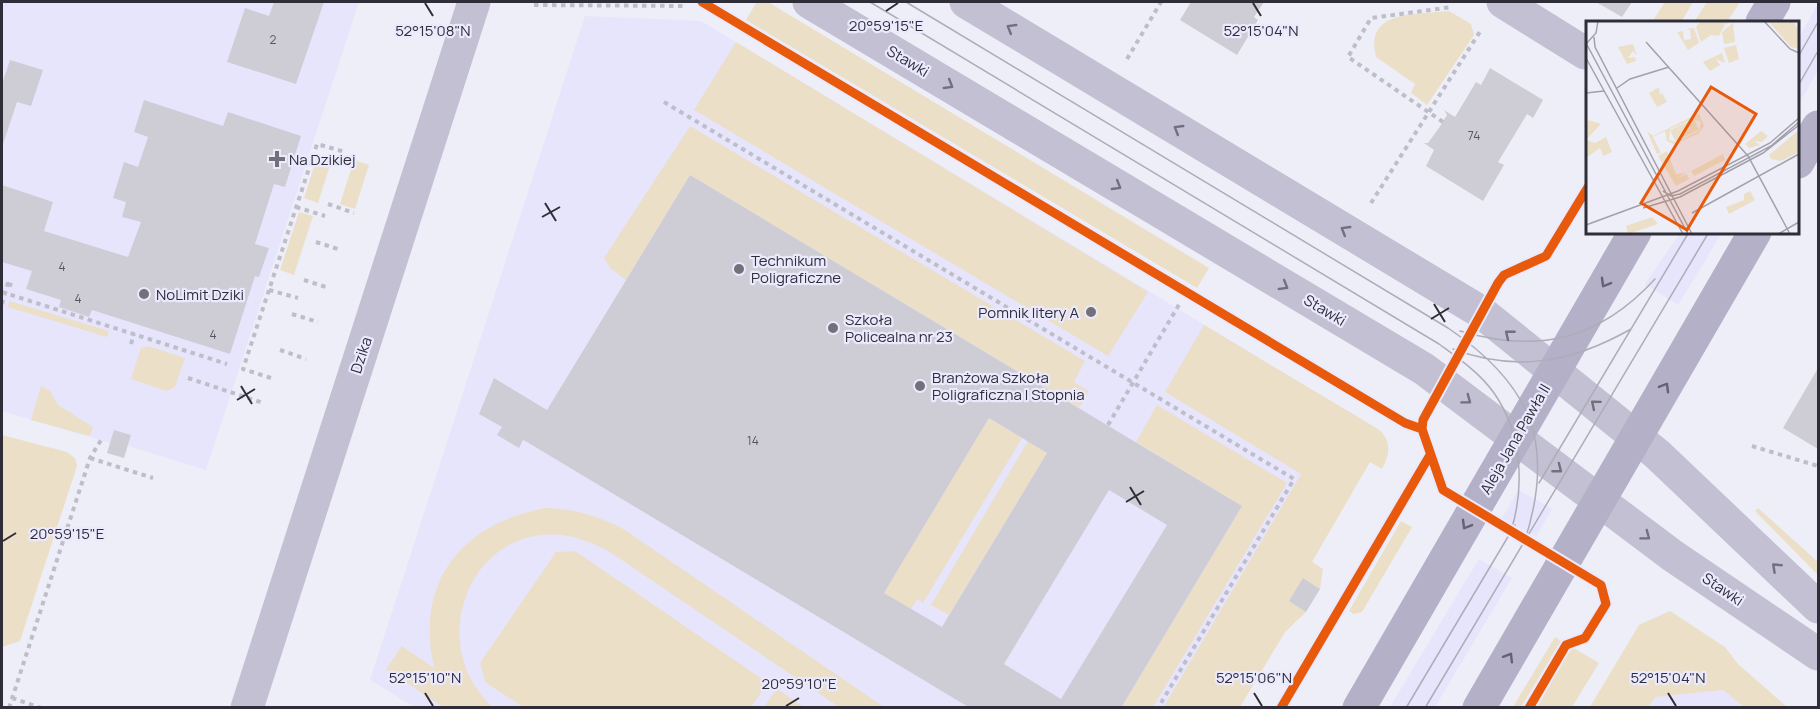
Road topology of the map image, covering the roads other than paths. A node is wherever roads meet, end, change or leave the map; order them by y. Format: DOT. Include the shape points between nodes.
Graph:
graph roads {
  1 [pos="474,2"];
  2 [pos="809,2"];
  3 [pos="966,2"];
  4 [pos="1774,2"];
  5 [pos="1493,14"];
  6 [pos="1763,21"];
  7 [pos="1585,52"];
  8 [pos="1818,127"];
  9 [pos="1799,159"];
  10 [pos="1634,234"];
  11 [pos="1754,234"];
  12 [pos="1554,372"];
  13 [pos="1636,437"];
  14 [pos="1516,438"];
  15 [pos="1599,501"];
  16 [pos="1818,607"];
  17 [pos="1818,654"];
  18 [pos="247,708"];
  19 [pos="1359,708"];
  20 [pos="1479,708"];
  1 -- 18 [label="street, Dzika"];
  2 -- 14 [label="street, Stawki, one-way" via="1424,369"];
  12 -- 3 [label="street, one-way" via="1481,312"];
  4 -- 6 [label="main road"];
  5 -- 7 [label="street"];
  8 -- 9 [label="main road"];
  10 -- 12 [label="main road, Aleja Jana Pawła II, one-way"];
  13 -- 11 [label="main road, one-way"];
  13 -- 12 [label="street, one-way"];
  12 -- 14 [label="main road, Aleja Jana Pawła II"];
  13 -- 15 [label="main road"];
  16 -- 13 [label="street, one-way"];
  14 -- 15 [label="street, Stawki, one-way"];
  14 -- 19 [label="main road, Aleja Jana Pawła II, one-way"];
  15 -- 17 [label="street, Stawki, one-way"];
  20 -- 15 [label="main road, one-way"];
}
